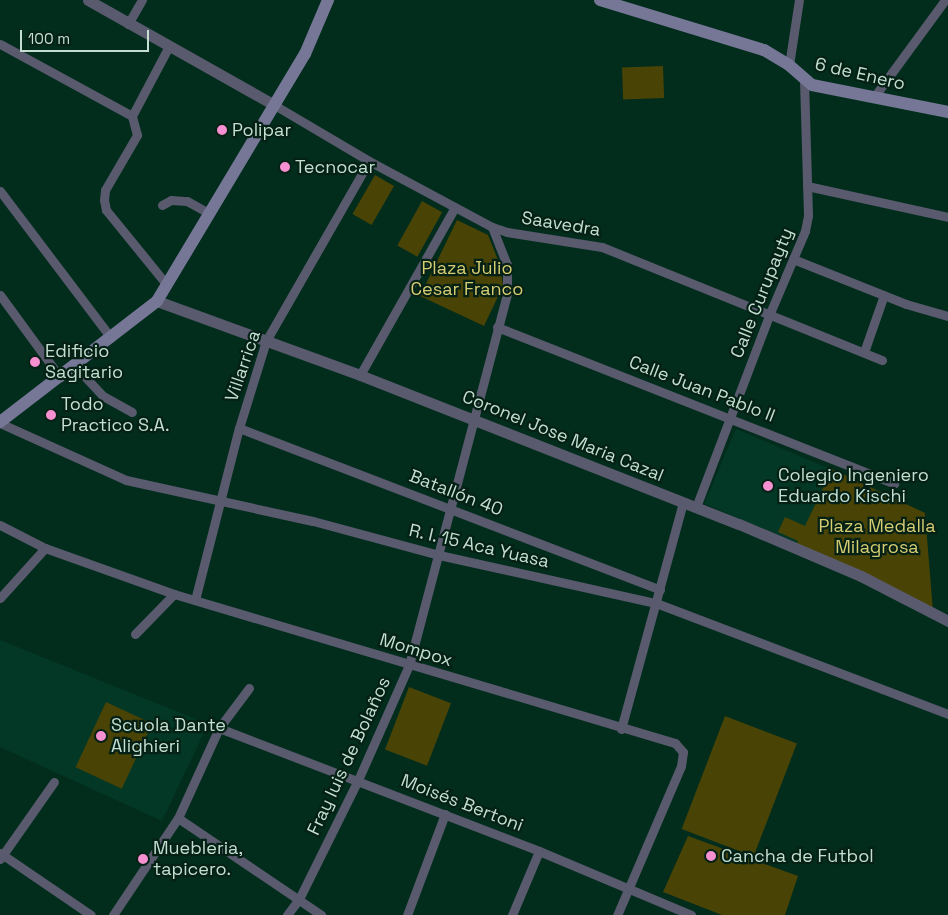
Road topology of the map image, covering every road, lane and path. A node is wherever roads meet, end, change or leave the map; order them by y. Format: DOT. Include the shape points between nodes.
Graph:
graph roads {
  1 [pos="88,0"];
  2 [pos="142,0"];
  3 [pos="328,0"];
  4 [pos="600,0"];
  5 [pos="799,0"];
  6 [pos="945,0"];
  7 [pos="128,24"];
  8 [pos="0,44"];
  9 [pos="169,46"];
  10 [pos="789,65"];
  11 [pos="804,80"];
  12 [pos="874,97"];
  13 [pos="276,106"];
  14 [pos="948,112"];
  15 [pos="132,116"];
  16 [pos="369,161"];
  17 [pos="807,186"];
  18 [pos="0,191"];
  19 [pos="162,206"];
  20 [pos="454,209"];
  21 [pos="210,214"];
  22 [pos="948,217"];
  23 [pos="492,227"];
  24 [pos="793,259"];
  25 [pos="167,285"];
  26 [pos="0,295"];
  27 [pos="884,295"];
  28 [pos="157,301"];
  29 [pos="770,313"];
  30 [pos="948,316"];
  31 [pos="497,327"];
  32 [pos="111,338"];
  33 [pos="266,341"];
  34 [pos="864,352"];
  35 [pos="882,360"];
  36 [pos="74,366"];
  37 [pos="360,375"];
  38 [pos="60,377"];
  39 [pos="132,412"];
  40 [pos="732,417"];
  41 [pos="472,419"];
  42 [pos="0,423"];
  43 [pos="239,428"];
  44 [pos="894,483"];
  45 [pos="220,499"];
  46 [pos="683,503"];
  47 [pos="696,507"];
  48 [pos="450,508"];
  49 [pos="0,525"];
  50 [pos="45,548"];
  51 [pos="439,555"];
  52 [pos="660,590"];
  53 [pos="174,594"];
  54 [pos="0,598"];
  55 [pos="195,600"];
  56 [pos="656,603"];
  57 [pos="948,621"];
  58 [pos="135,634"];
  59 [pos="409,665"];
  60 [pos="248,688"];
  61 [pos="948,714"];
  62 [pos="219,728"];
  63 [pos="621,729"];
  64 [pos="358,780"];
  65 [pos="54,782"];
  66 [pos="446,814"];
  67 [pos="178,818"];
  68 [pos="539,851"];
  69 [pos="1,856"];
  70 [pos="628,889"];
  71 [pos="299,899"];
  72 [pos="91,915"];
  73 [pos="113,915"];
  74 [pos="287,915"];
  75 [pos="321,915"];
  76 [pos="407,915"];
  77 [pos="512,915"];
  78 [pos="618,915"];
  79 [pos="691,915"];
  1 -- 7 [label="street"];
  2 -- 7 [label="street"];
  3 -- 13 [label="main road" via="315,34"];
  4 -- 10 [label="main road, 6 de Enero" via="764,50"];
  5 -- 10 [label="street"];
  6 -- 12 [label="street"];
  7 -- 9 [label="street"];
  8 -- 15 [label="street"];
  9 -- 13 [label="street"];
  9 -- 15 [label="street"];
  10 -- 11 [label="main road, 6 de Enero"];
  11 -- 12 [label="main road, 6 de Enero" via="812,85"];
  11 -- 17 [label="street, Calle Curupayty"];
  12 -- 14 [label="main road, 6 de Enero"];
  13 -- 16 [label="street, Saavedra"];
  13 -- 21 [label="main road"];
  15 -- 25 [label="street" via="137,135 105,190 106,210"];
  16 -- 20 [label="street, Saavedra"];
  16 -- 33 [label="street, Villarrica"];
  17 -- 22 [label="street"];
  17 -- 24 [label="street, Calle Curupayty" via="806,231"];
  18 -- 32 [label="street"];
  19 -- 21 [label="street" via="171,200 187,201"];
  20 -- 23 [label="street, Saavedra"];
  20 -- 37 [label="street"];
  21 -- 25 [label="main road"];
  23 -- 29 [label="street, Saavedra" via="602,247"];
  23 -- 31 [label="street, Fray luis de Bolaños" via="504,253 508,277"];
  24 -- 27 [label="street"];
  24 -- 29 [label="street, Calle Curupayty"];
  25 -- 28 [label="main road"];
  26 -- 38 [label="street"];
  27 -- 30 [label="street"];
  27 -- 34 [label="street"];
  28 -- 32 [label="main road"];
  28 -- 33 [label="street, Coronel Jose Maria Cazal"];
  29 -- 34 [label="street, Saavedra"];
  29 -- 40 [label="street, Calle Curupayty"];
  31 -- 40 [label="street, Calle Juan Pablo II"];
  31 -- 41 [label="street, Fray luis de Bolaños"];
  32 -- 36 [label="main road"];
  33 -- 37 [label="street, Coronel Jose Maria Cazal"];
  33 -- 43 [label="street, Villarrica"];
  34 -- 35 [label="street, Saavedra"];
  36 -- 38 [label="main road"];
  36 -- 39 [label="street" via="103,396"];
  37 -- 41 [label="street, Coronel Jose Maria Cazal"];
  38 -- 42 [label="main road"];
  40 -- 44 [label="street, Calle Juan Pablo II"];
  40 -- 47 [label="street, Calle Curupayty"];
  41 -- 46 [label="street, Coronel Jose Maria Cazal"];
  41 -- 48 [label="street, Fray luis de Bolaños"];
  42 -- 45 [label="street, R. I. 15 Aca Yuasa" via="126,480"];
  43 -- 45 [label="street, Villarrica"];
  43 -- 48 [label="street, Batallón 40"];
  45 -- 51 [label="street, R. I. 15 Aca Yuasa"];
  45 -- 55 [label="street, Villarrica"];
  46 -- 47 [label="street, Coronel Jose Maria Cazal"];
  46 -- 52 [label="street"];
  47 -- 57 [label="street, Coronel Jose Maria Cazal" via="852,572"];
  48 -- 51 [label="street, Fray luis de Bolaños"];
  48 -- 52 [label="street, Batallón 40"];
  49 -- 50 [label="street, Mompox"];
  50 -- 53 [label="street, Mompox"];
  50 -- 54 [label="street"];
  51 -- 56 [label="street, R. I. 15 Aca Yuasa"];
  51 -- 59 [label="street, Fray luis de Bolaños"];
  52 -- 56 [label="street"];
  53 -- 55 [label="street, Mompox"];
  53 -- 58 [label="street"];
  55 -- 59 [label="street, Mompox"];
  56 -- 61 [label="street, R. I. 15 Aca Yuasa"];
  56 -- 63 [label="street"];
  59 -- 63 [label="street, Mompox"];
  59 -- 64 [label="street, Fray luis de Bolaños"];
  60 -- 62 [label="street"];
  62 -- 64 [label="street, Moisés Bertoni"];
  62 -- 67 [label="street"];
  63 -- 70 [label="street, Mompox" via="676,743 683,759"];
  64 -- 66 [label="street, Moisés Bertoni"];
  64 -- 71 [label="street, Fray luis de Bolaños"];
  65 -- 69 [label="street"];
  66 -- 68 [label="street, Moisés Bertoni"];
  66 -- 76 [label="street"];
  67 -- 71 [label="street"];
  67 -- 73 [label="street"];
  68 -- 70 [label="street, Moisés Bertoni"];
  68 -- 77 [label="street"];
  69 -- 72 [label="street"];
  70 -- 78 [label="street"];
  70 -- 79 [label="street, Moisés Bertoni"];
  71 -- 74 [label="street, Fray luis de Bolaños"];
  71 -- 75 [label="street"];
}
